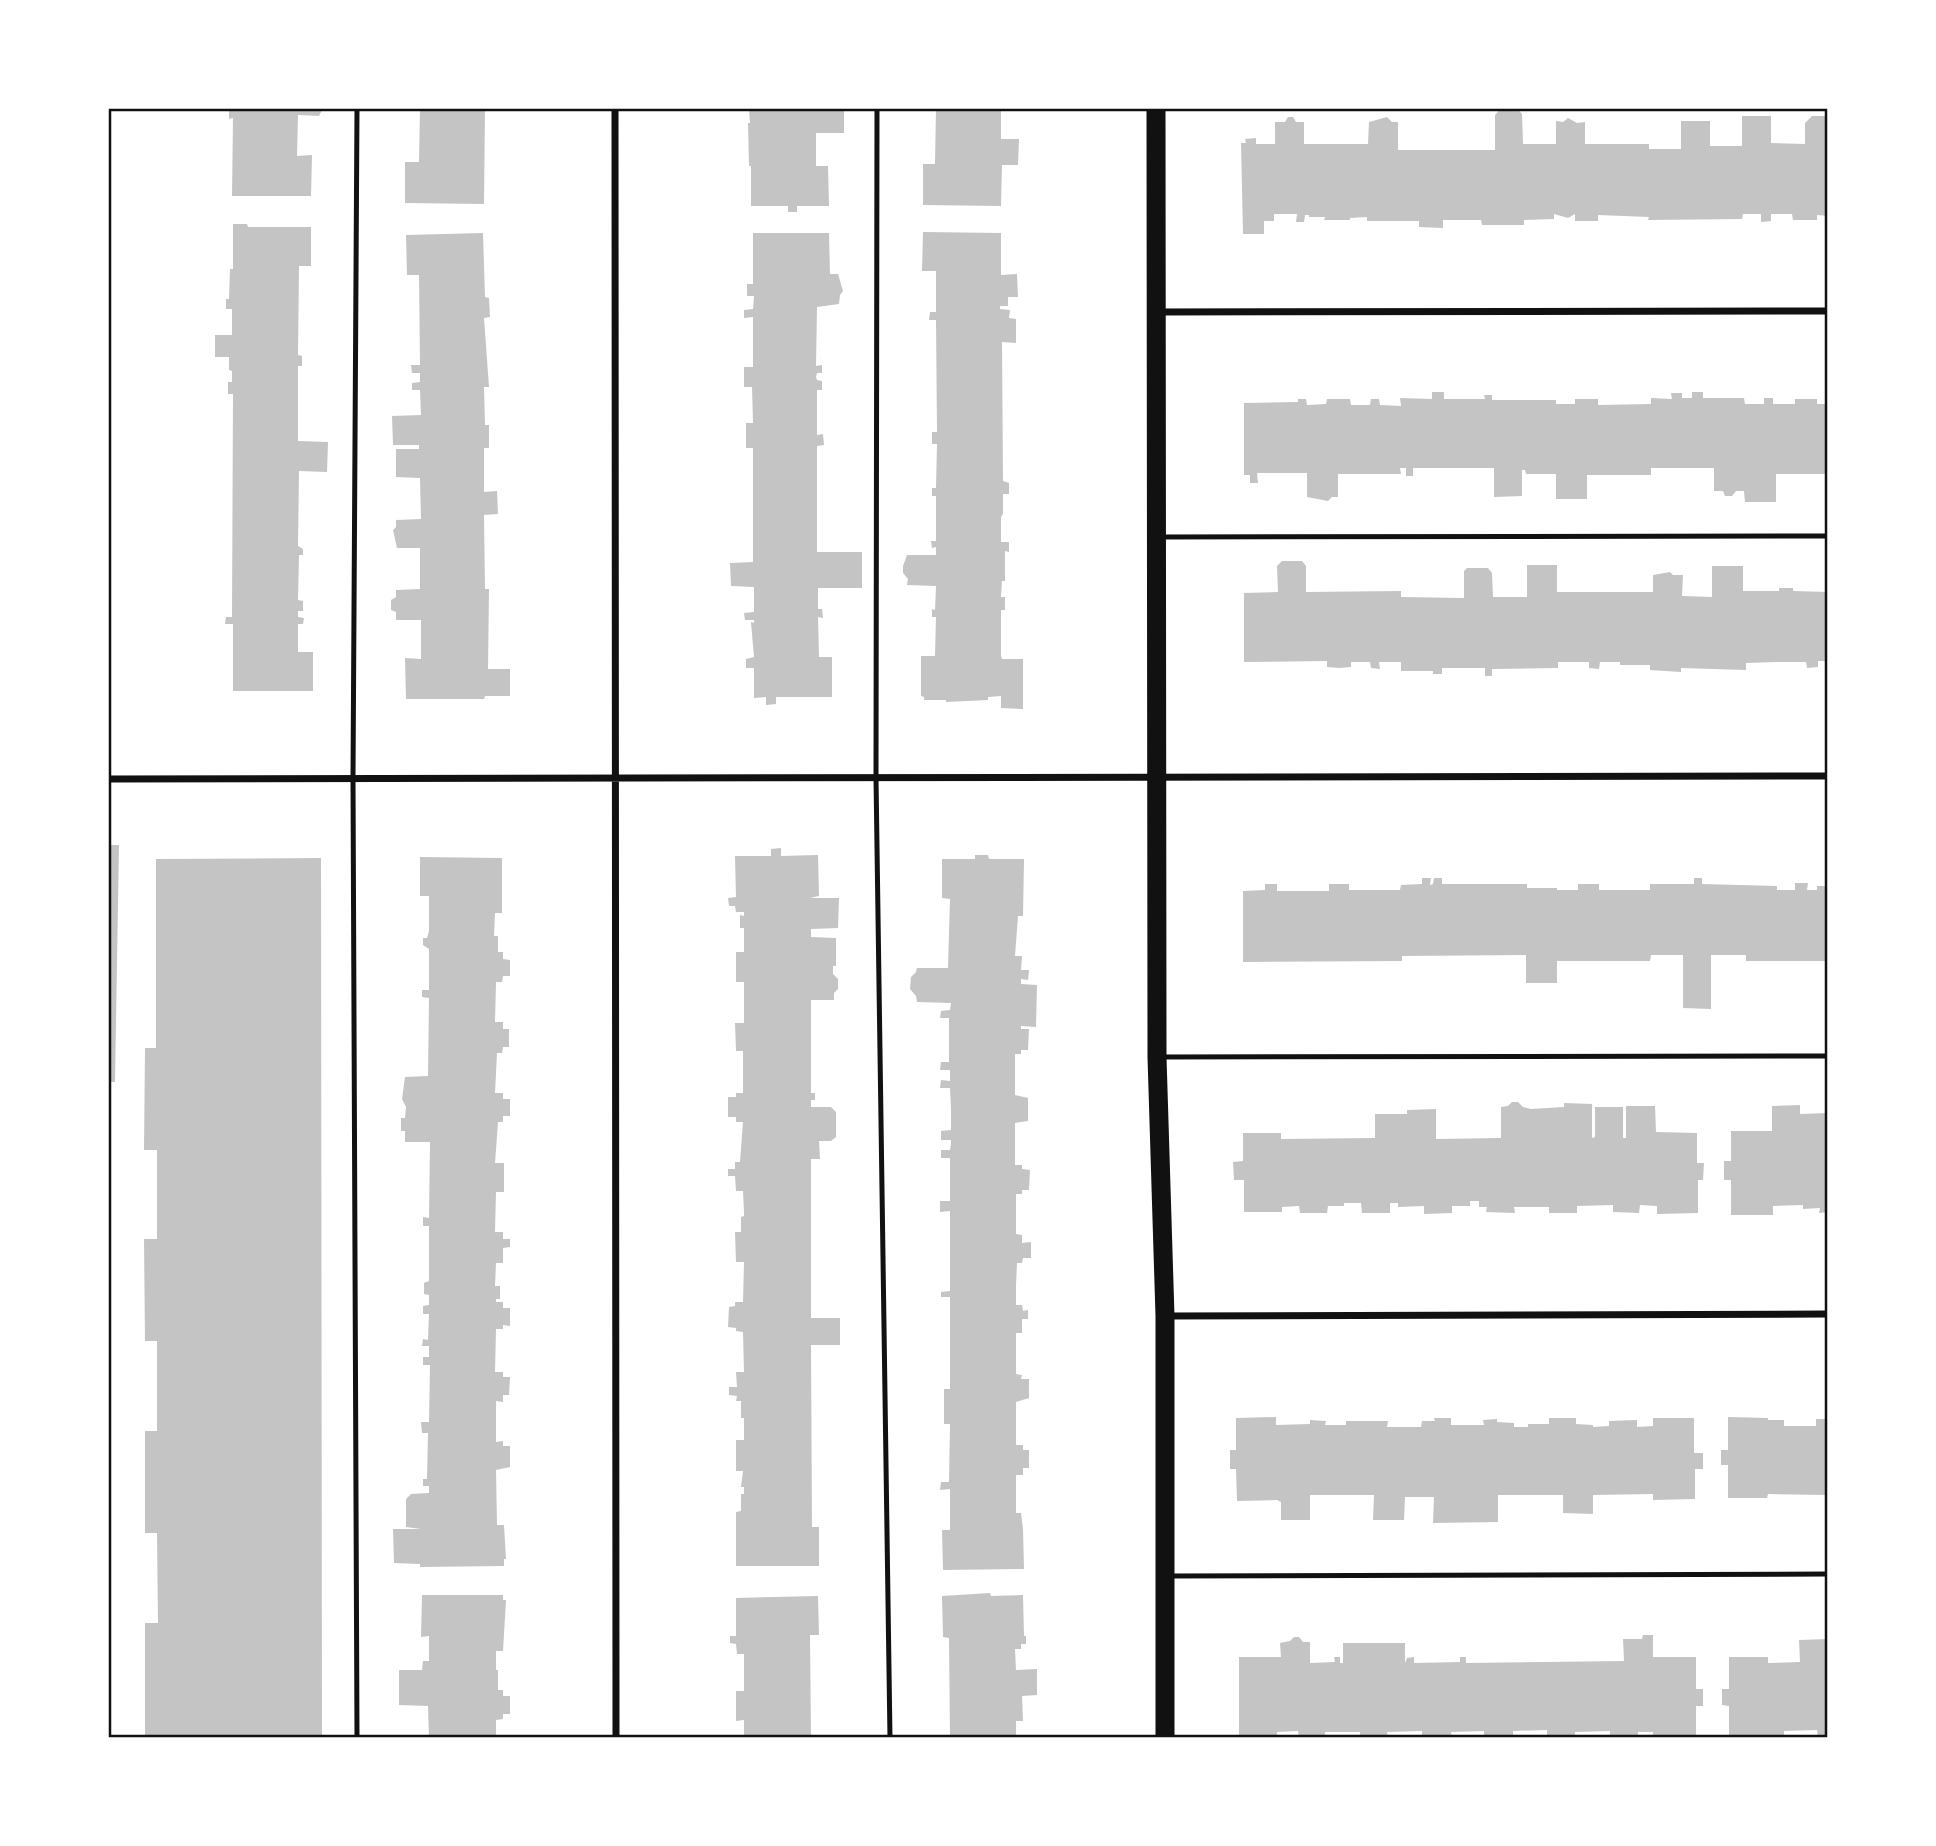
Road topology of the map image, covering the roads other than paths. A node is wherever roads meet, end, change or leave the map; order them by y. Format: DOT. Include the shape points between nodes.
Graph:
graph roads {
  1 [pos="357,108"];
  2 [pos="615,108"];
  3 [pos="877,108"];
  4 [pos="1156,108"];
  5 [pos="1828,311"];
  6 [pos="1156,312"];
  7 [pos="1828,536"];
  8 [pos="1156,537"];
  9 [pos="1828,776"];
  10 [pos="1156,777"];
  11 [pos="354,778"];
  12 [pos="616,778"];
  13 [pos="876,778"];
  14 [pos="108,779"];
  15 [pos="1828,1056"];
  16 [pos="1157,1057"];
  17 [pos="1828,1314"];
  18 [pos="1165,1316"];
  19 [pos="1828,1574"];
  20 [pos="1165,1576"];
  21 [pos="358,1738"];
  22 [pos="616,1738"];
  23 [pos="890,1738"];
  24 [pos="1165,1738"];
  1 -- 11 [label="lane"];
  2 -- 12 [label="street"];
  3 -- 13 [label="lane"];
  4 -- 6 [label="highway"];
  5 -- 6 [label="street"];
  6 -- 8 [label="highway"];
  7 -- 8 [label="lane"];
  8 -- 10 [label="highway"];
  9 -- 10 [label="street"];
  10 -- 13 [label="street"];
  10 -- 16 [label="highway"];
  11 -- 12 [label="street"];
  11 -- 14 [label="street"];
  11 -- 21 [label="lane"];
  12 -- 13 [label="street"];
  12 -- 22 [label="street"];
  13 -- 23 [label="lane"];
  15 -- 16 [label="lane"];
  16 -- 18 [label="highway"];
  17 -- 18 [label="street"];
  18 -- 20 [label="highway"];
  19 -- 20 [label="lane"];
  20 -- 24 [label="highway"];
}
